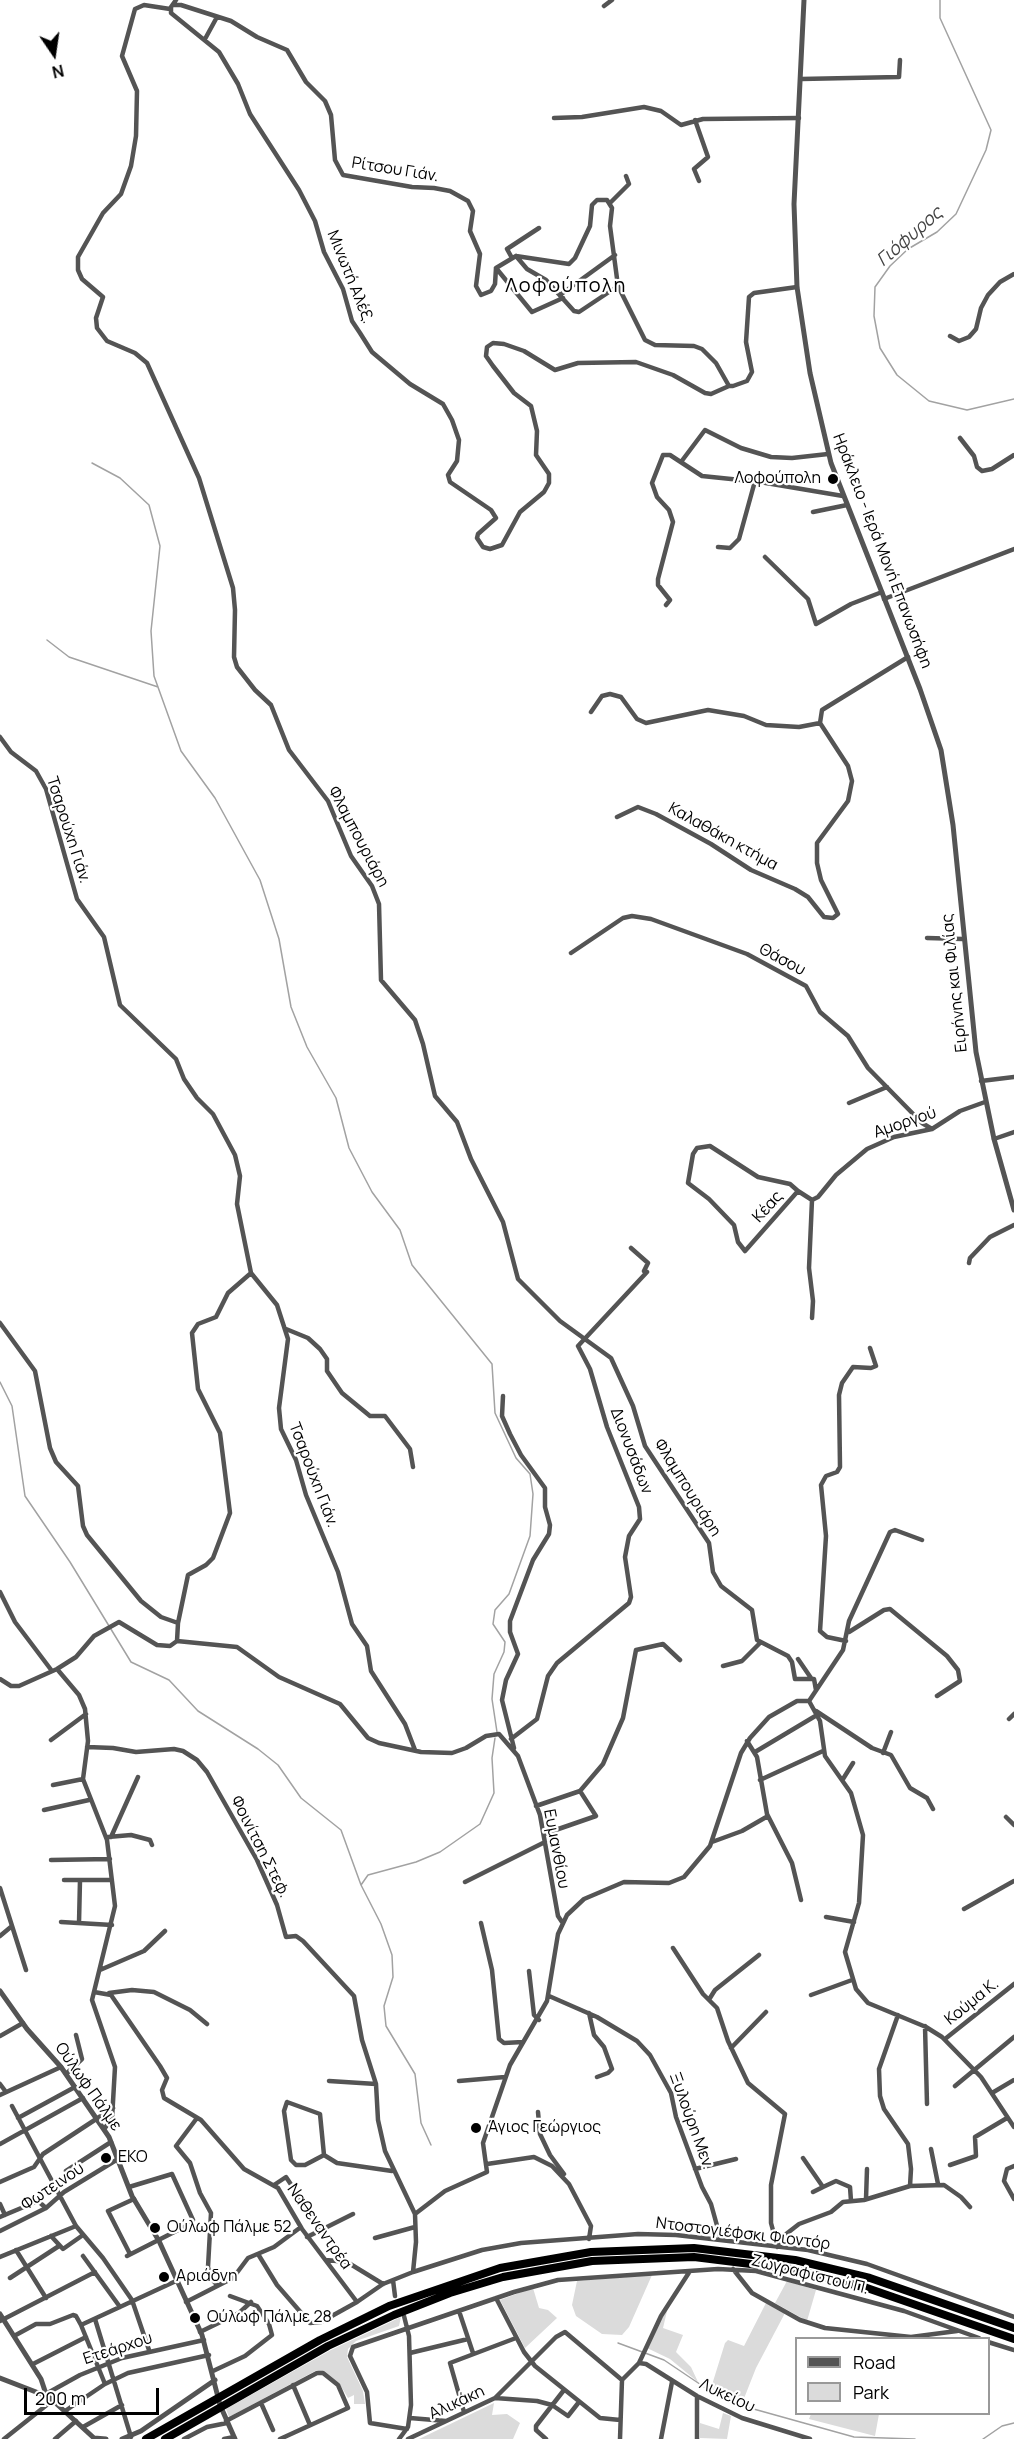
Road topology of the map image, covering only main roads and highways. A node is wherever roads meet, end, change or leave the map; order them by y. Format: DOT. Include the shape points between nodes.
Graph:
graph roads {
  1 [pos="1014,2328"];
  2 [pos="1014,2339"];
  3 [pos="146,2439"];
  4 [pos="165,2439"];
  1 -- 3 [label="highway" via="870,2278 795,2260 694,2248 591,2252 500,2268 389,2306"];
  2 -- 4 [label="highway" via="867,2288 791,2269 694,2257 592,2261 503,2277 394,2315 328,2346"];
}
